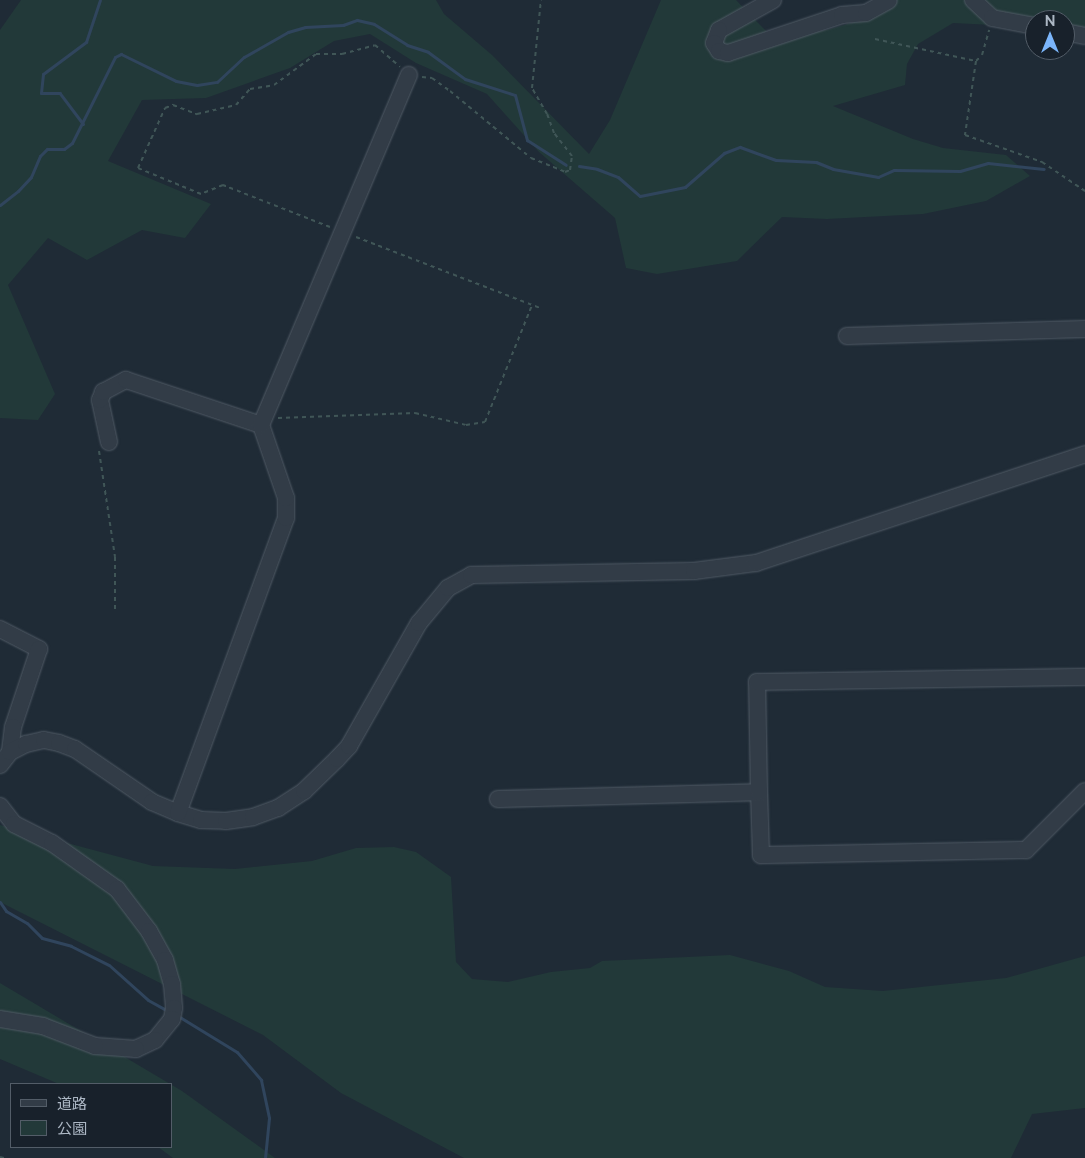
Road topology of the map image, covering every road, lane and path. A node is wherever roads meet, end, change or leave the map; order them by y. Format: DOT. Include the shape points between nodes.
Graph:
graph roads {
  1 [pos="541,0"];
  2 [pos="773,0"];
  3 [pos="890,0"];
  4 [pos="973,0"];
  5 [pos="992,18"];
  6 [pos="1025,24"];
  7 [pos="875,39"];
  8 [pos="976,61"];
  9 [pos="409,74"];
  10 [pos="1085,191"];
  11 [pos="340,231"];
  12 [pos="532,305"];
  13 [pos="540,308"];
  14 [pos="1085,329"];
  15 [pos="848,336"];
  16 [pos="262,420"];
  17 [pos="103,444"];
  18 [pos="1085,454"];
  19 [pos="115,611"];
  20 [pos="0,629"];
  21 [pos="1085,677"];
  22 [pos="10,752"];
  23 [pos="0,765"];
  24 [pos="759,791"];
  25 [pos="1085,791"];
  26 [pos="498,800"];
  27 [pos="0,806"];
  28 [pos="178,813"];
  29 [pos="0,1019"];
  30 [pos="0,1157"];
  31 [pos="4,1158"];
  1 -- 9 [label="path" via="532,88 554,133 572,156 570,170 565,172 531,158 432,78"];
  2 -- 3 [label="street" via="719,30 714,43 720,51 728,53 842,15 866,13"];
  4 -- 5 [label="street"];
  5 -- 6 [label="street"];
  5 -- 8 [label="path" via="982,55"];
  7 -- 8 [label="path"];
  8 -- 10 [label="path" via="965,136 1042,162"];
  9 -- 11 [label="street"];
  9 -- 11 [label="path" via="375,44 342,54 316,54 274,85 250,89 236,105 197,114 173,105 165,108 138,168 201,194 223,185"];
  11 -- 12 [label="path"];
  11 -- 16 [label="street"];
  12 -- 13 [label="path"];
  12 -- 16 [label="path" via="485,422 466,425 415,413"];
  14 -- 15 [label="street"];
  16 -- 17 [label="street" via="126,380 103,392 100,400"];
  16 -- 28 [label="street" via="286,498 286,518"];
  17 -- 19 [label="path" via="115,557"];
  18 -- 28 [label="street" via="756,563 694,571 471,575 448,588 419,623 348,746 304,791 278,808 253,817 201,820"];
  20 -- 22 [label="street" via="38,649 13,727"];
  21 -- 24 [label="street" via="757,682"];
  22 -- 23 [label="street"];
  22 -- 28 [label="street" via="44,740 59,742 152,802"];
  24 -- 25 [label="street" via="761,855 1026,850"];
  24 -- 26 [label="street"];
  27 -- 29 [label="street" via="14,824 52,843 122,894 150,931 165,960 172,984 173,1014 150,1044 117,1050 95,1046 43,1026"];
  30 -- 31 [label="path"];
}
